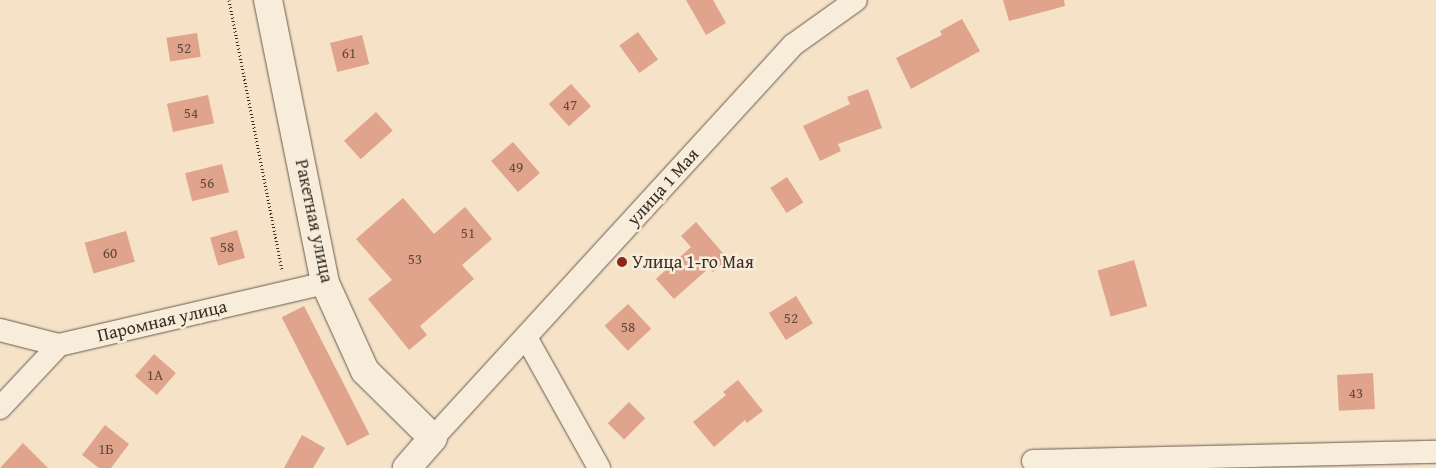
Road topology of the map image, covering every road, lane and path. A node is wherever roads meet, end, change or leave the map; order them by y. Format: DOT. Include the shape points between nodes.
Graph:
graph roads {
  1 [pos="229,0"];
  2 [pos="268,0"];
  3 [pos="856,0"];
  4 [pos="325,283"];
  5 [pos="286,292"];
  6 [pos="0,330"];
  7 [pos="527,339"];
  8 [pos="59,345"];
  9 [pos="0,408"];
  10 [pos="433,438"];
  11 [pos="1436,452"];
  12 [pos="1033,461"];
  13 [pos="407,468"];
  14 [pos="599,468"];
  1 -- 5 [label="path"];
  2 -- 4 [label="main road, Ракетная улица"];
  3 -- 7 [label="street, улица 1 Мая" via="793,45"];
  4 -- 5 [label="street, Паромная улица"];
  4 -- 10 [label="main road, Ракетная улица" via="365,371"];
  5 -- 8 [label="street, Паромная улица"];
  6 -- 8 [label="street, Паромная улица"];
  7 -- 10 [label="street, улица 1 Мая"];
  7 -- 14 [label="street"];
  8 -- 9 [label="street"];
  10 -- 13 [label="main road"];
  11 -- 12 [label="street"];
}
